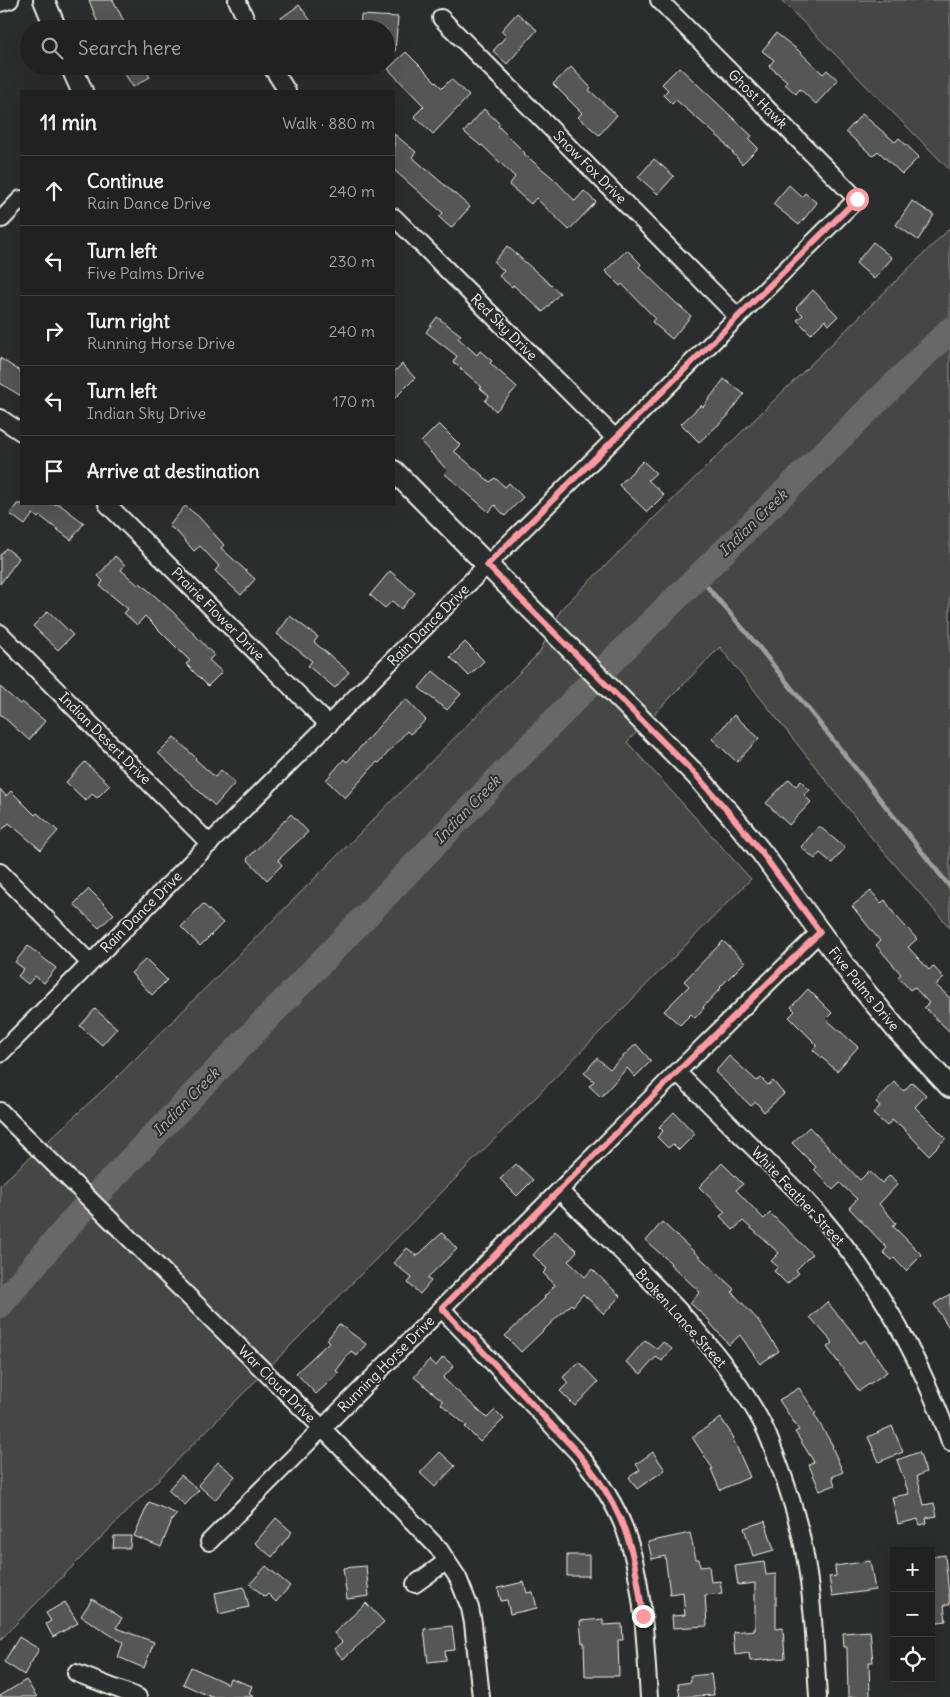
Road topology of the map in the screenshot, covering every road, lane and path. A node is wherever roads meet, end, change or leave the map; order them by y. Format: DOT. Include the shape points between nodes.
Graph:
graph roads {
  1 [pos="10,0"];
  2 [pos="44,0"];
  3 [pos="238,0"];
  4 [pos="659,0"];
  5 [pos="0,3"];
  6 [pos="441,18"];
  7 [pos="52,20"];
  8 [pos="246,20"];
  9 [pos="75,75"];
  10 [pos="276,75"];
  11 [pos="82,90"];
  12 [pos="285,90"];
  13 [pos="857,199"];
  14 [pos="20,200"];
  15 [pos="395,218"];
  16 [pos="2,219"];
  17 [pos="738,317"];
  18 [pos="0,418"];
  19 [pos="20,431"];
  20 [pos="615,438"];
  21 [pos="395,472"];
  22 [pos="108,505"];
  23 [pos="487,565"];
  24 [pos="0,633"];
  25 [pos="329,724"];
  26 [pos="210,844"];
  27 [pos="0,872"];
  28 [pos="820,932"];
  29 [pos="90,963"];
  30 [pos="0,1054"];
  31 [pos="677,1072"];
  32 [pos="950,1087"];
  33 [pos="0,1111"];
  34 [pos="560,1191"];
  35 [pos="442,1308"];
  36 [pos="322,1428"];
  37 [pos="950,1442"];
  38 [pos="208,1542"];
  39 [pos="448,1561"];
  40 [pos="415,1584"];
  41 [pos="76,1674"];
  42 [pos="138,1697"];
  43 [pos="481,1697"];
  44 [pos="650,1697"];
  45 [pos="818,1697"];
  1 -- 5 [label="street"];
  2 -- 7 [label="street"];
  3 -- 8 [label="street"];
  4 -- 13 [label="street, Ghost Hawk"];
  6 -- 17 [label="street, Snow Fox Drive"];
  9 -- 11 [label="street"];
  10 -- 12 [label="street"];
  13 -- 17 [label="street, Rain Dance Drive"];
  14 -- 16 [label="street"];
  15 -- 20 [label="street, Red Sky Drive"];
  17 -- 20 [label="street, Rain Dance Drive"];
  18 -- 19 [label="street"];
  20 -- 23 [label="street, Rain Dance Drive"];
  21 -- 23 [label="street, Five Palms Drive"];
  22 -- 25 [label="street, Prairie Flower Drive"];
  23 -- 25 [label="street, Rain Dance Drive"];
  23 -- 28 [label="street, Five Palms Drive" via="697,776 731,815"];
  24 -- 26 [label="street, Indian Desert Drive"];
  25 -- 26 [label="street, Rain Dance Drive"];
  26 -- 29 [label="street, Rain Dance Drive"];
  27 -- 29 [label="street"];
  28 -- 31 [label="street, Running Horse Drive"];
  28 -- 32 [label="street, Five Palms Drive" via="896,1029"];
  29 -- 30 [label="street, Rain Dance Drive"];
  31 -- 34 [label="street, Running Horse Drive"];
  31 -- 37 [label="street, White Feather Street" via="805,1199 854,1256 898,1326 922,1373"];
  33 -- 36 [label="street, War Cloud Drive"];
  34 -- 35 [label="street, Running Horse Drive"];
  34 -- 45 [label="street, Broken Lance Street" via="709,1345 741,1387 762,1422 787,1486 804,1550"];
  35 -- 36 [label="street, Running Horse Drive"];
  35 -- 44 [label="street" via="577,1452 597,1476 613,1504 634,1562 643,1616"];
  36 -- 38 [label="street, Running Horse Drive"];
  36 -- 39 [label="street, War Cloud Drive"];
  39 -- 40 [label="street"];
  39 -- 43 [label="street, War Cloud Drive" via="470,1608"];
  41 -- 42 [label="street"];
}
